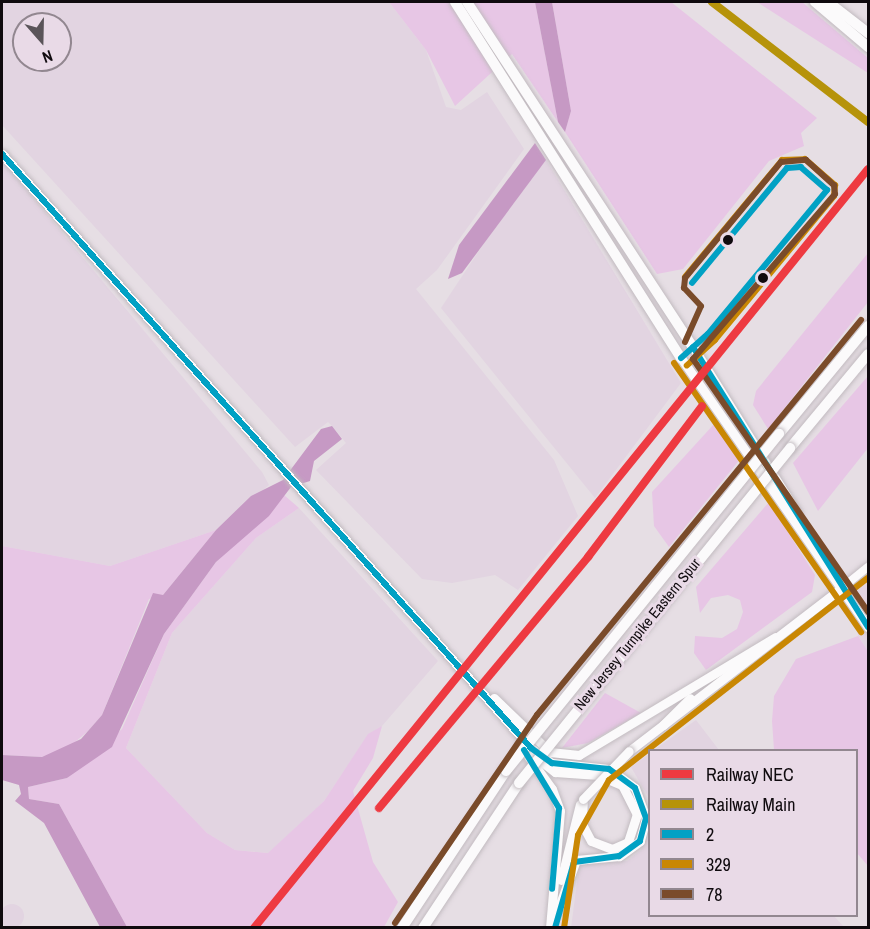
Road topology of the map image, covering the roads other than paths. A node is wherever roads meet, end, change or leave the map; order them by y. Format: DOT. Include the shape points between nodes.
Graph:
graph roads {
  1 [pos="455,2"];
  2 [pos="467,2"];
  3 [pos="815,2"];
  4 [pos="828,2"];
  5 [pos="834,2"];
  6 [pos="868,28"];
  7 [pos="868,33"];
  8 [pos="868,47"];
  9 [pos="2,154"];
  10 [pos="866,327"];
  11 [pos="693,347"];
  12 [pos="868,354"];
  13 [pos="681,358"];
  14 [pos="809,535"];
  15 [pos="868,567"];
  16 [pos="843,587"];
  17 [pos="868,627"];
  18 [pos="775,638"];
  19 [pos="454,659"];
  20 [pos="729,665"];
  21 [pos="495,708"];
  22 [pos="663,725"];
  23 [pos="531,748"];
  24 [pos="583,800"];
  25 [pos="557,912"];
  26 [pos="402,927"];
  27 [pos="423,927"];
  28 [pos="550,927"];
  29 [pos="555,927"];
  1 -- 13 [label="highway"];
  2 -- 11 [label="highway"];
  3 -- 8 [label="highway"];
  4 -- 7 [label="highway"];
  5 -- 6 [label="highway"];
  9 -- 19 [label="main road"];
  10 -- 26 [label="highway, New Jersey Turnpike Eastern Spur, bridge" via="506,771"];
  11 -- 14 [label="main road"];
  12 -- 27 [label="highway, New Jersey Turnpike Eastern Spur, bridge" via="519,783"];
  13 -- 14 [label="main road"];
  14 -- 16 [label="main road"];
  15 -- 16 [label="street"];
  16 -- 17 [label="main road"];
  16 -- 18 [label="main road"];
  18 -- 20 [label="main road"];
  18 -- 22 [label="main road" via="737,673"];
  19 -- 20 [label="main road" via="555,754 584,753"];
  19 -- 21 [label="main road"];
  20 -- 22 [label="main road" via="666,717"];
  21 -- 23 [label="main road"];
  21 -- 28 [label="main road" via="552,789 559,808"];
  22 -- 24 [label="main road, bridge" via="608,768"];
  23 -- 24 [label="main road" via="549,770 598,775 622,785 637,814 630,840 612,849 591,841 582,824"];
  23 -- 25 [label="main road" via="552,763 602,766 620,774 635,788 645,809 644,833 633,848 572,864"];
  24 -- 25 [label="main road" via="566,844"];
  25 -- 29 [label="main road"];
}
